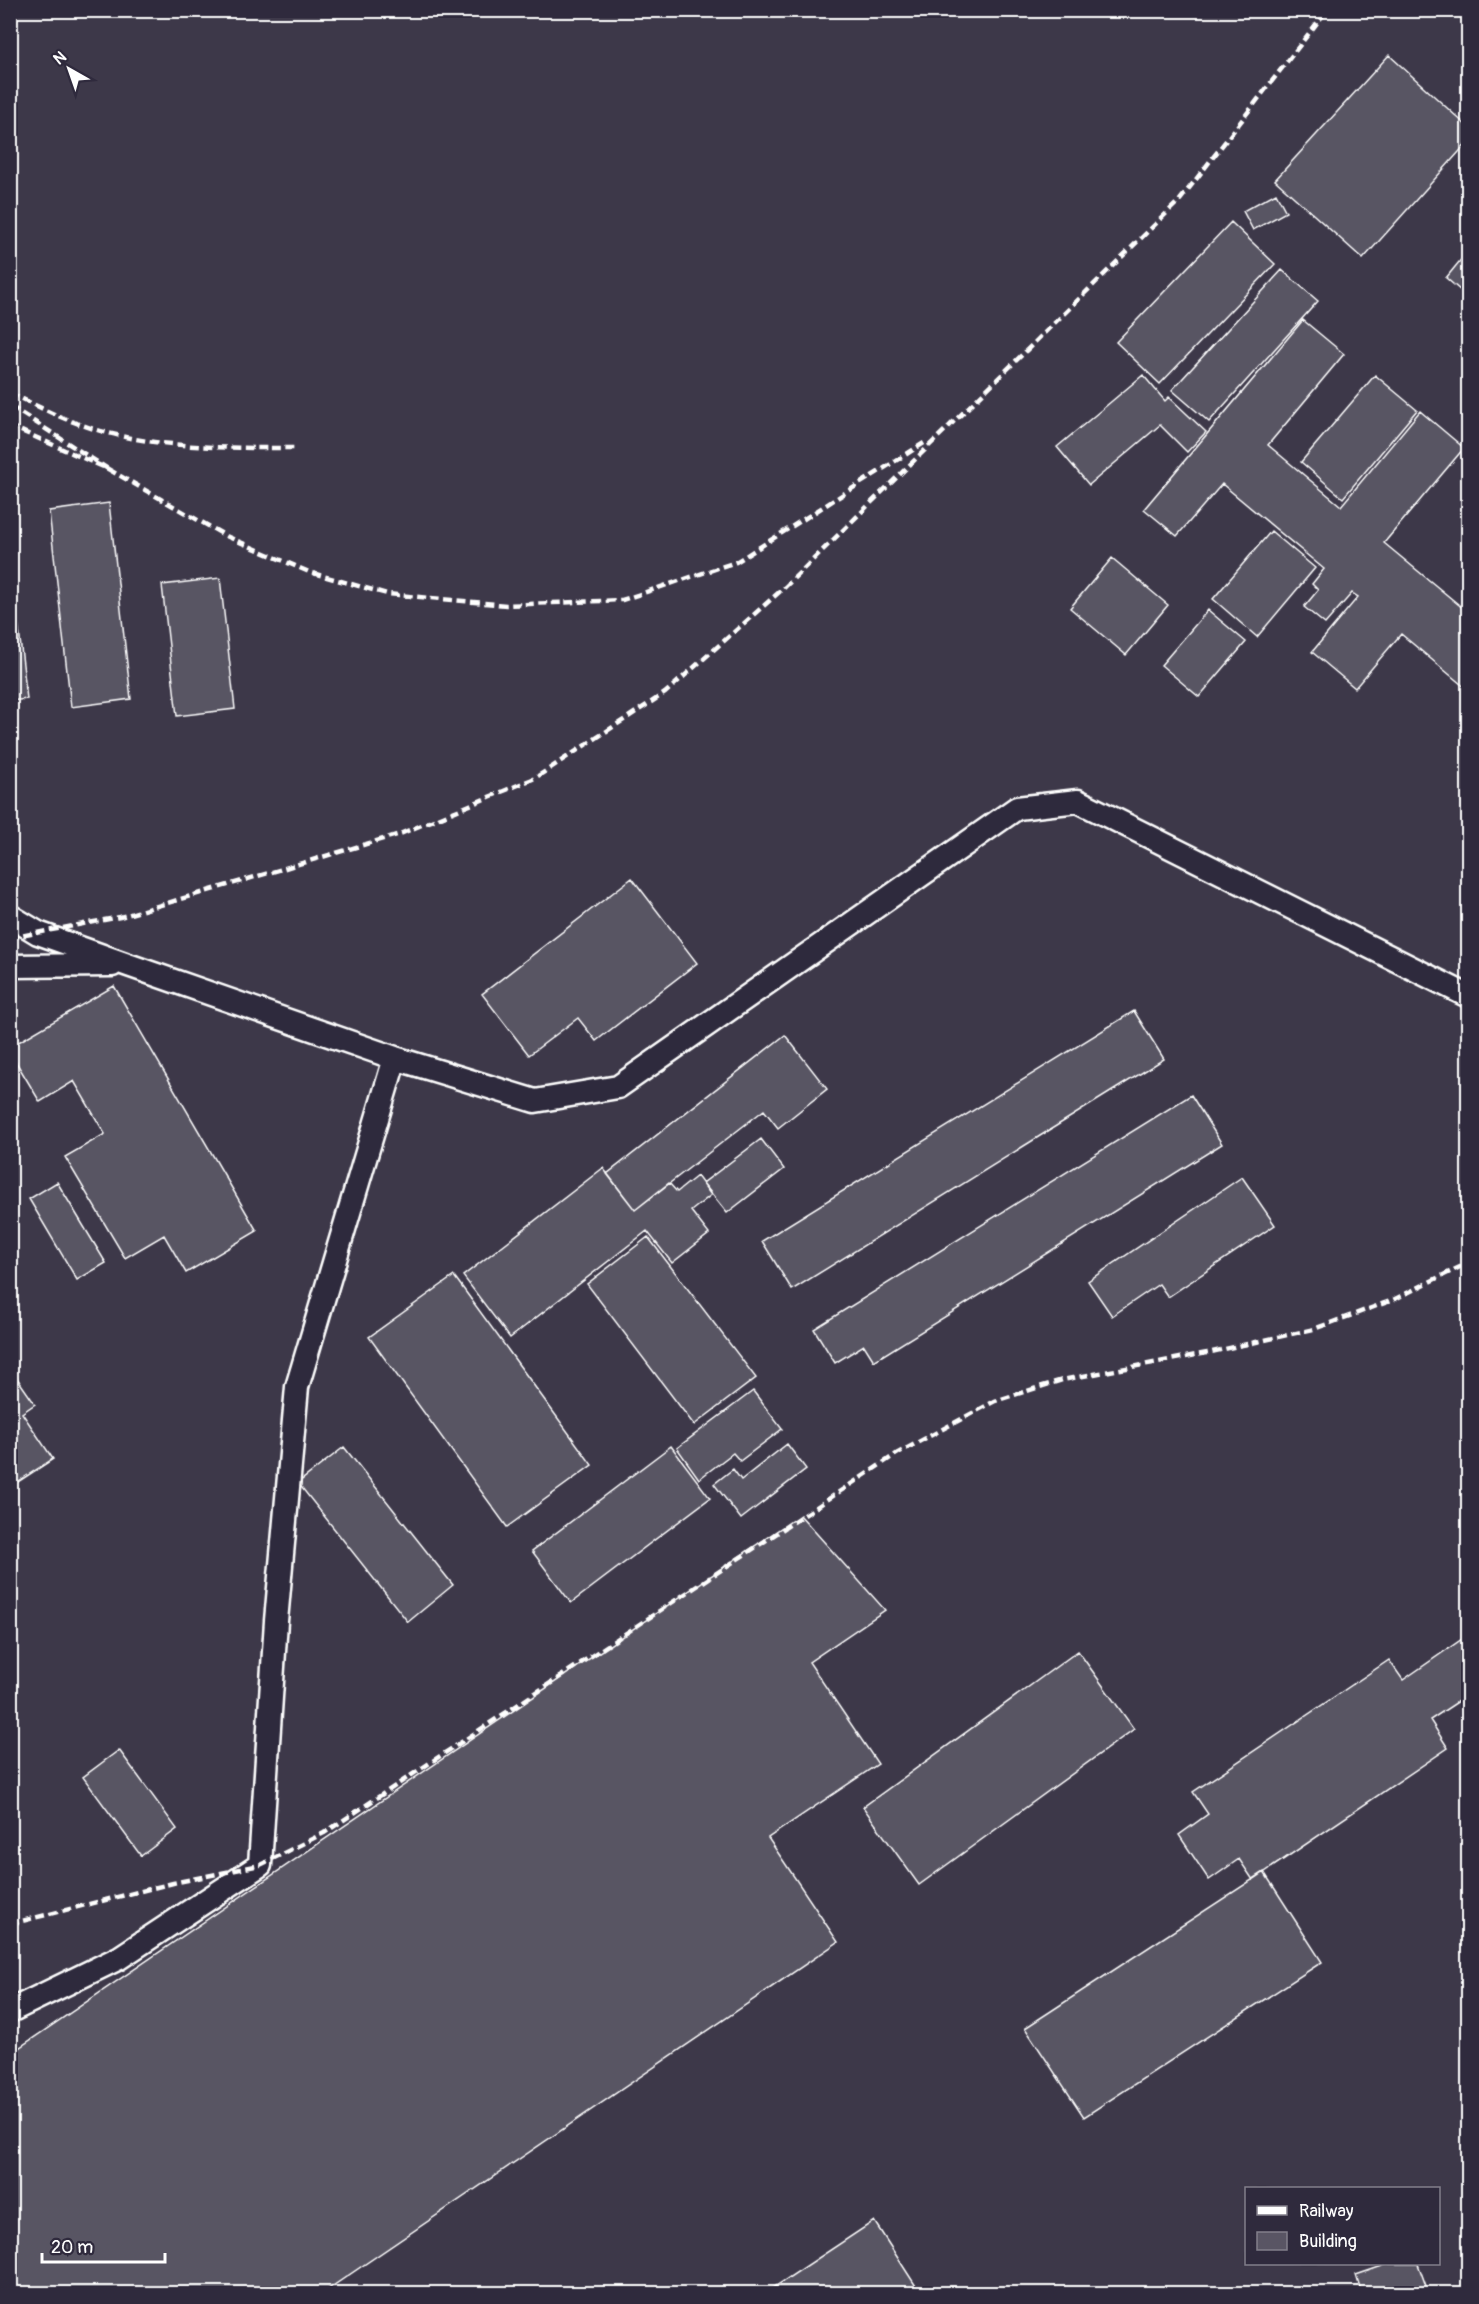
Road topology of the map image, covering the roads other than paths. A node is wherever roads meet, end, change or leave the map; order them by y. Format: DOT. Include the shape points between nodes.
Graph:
graph roads {
  1 [pos="10,916"];
  2 [pos="128,964"];
  3 [pos="10,966"];
  4 [pos="1468,996"];
  5 [pos="395,1058"];
  6 [pos="10,2011"];
  1 -- 2 [label="lane" via="38,933"];
  2 -- 3 [label="lane"];
  2 -- 5 [label="lane"];
  4 -- 5 [label="lane" via="1078,801 1017,808 618,1087 534,1101"];
  5 -- 6 [label="lane" via="297,1387 260,1865 119,1958"];
}
